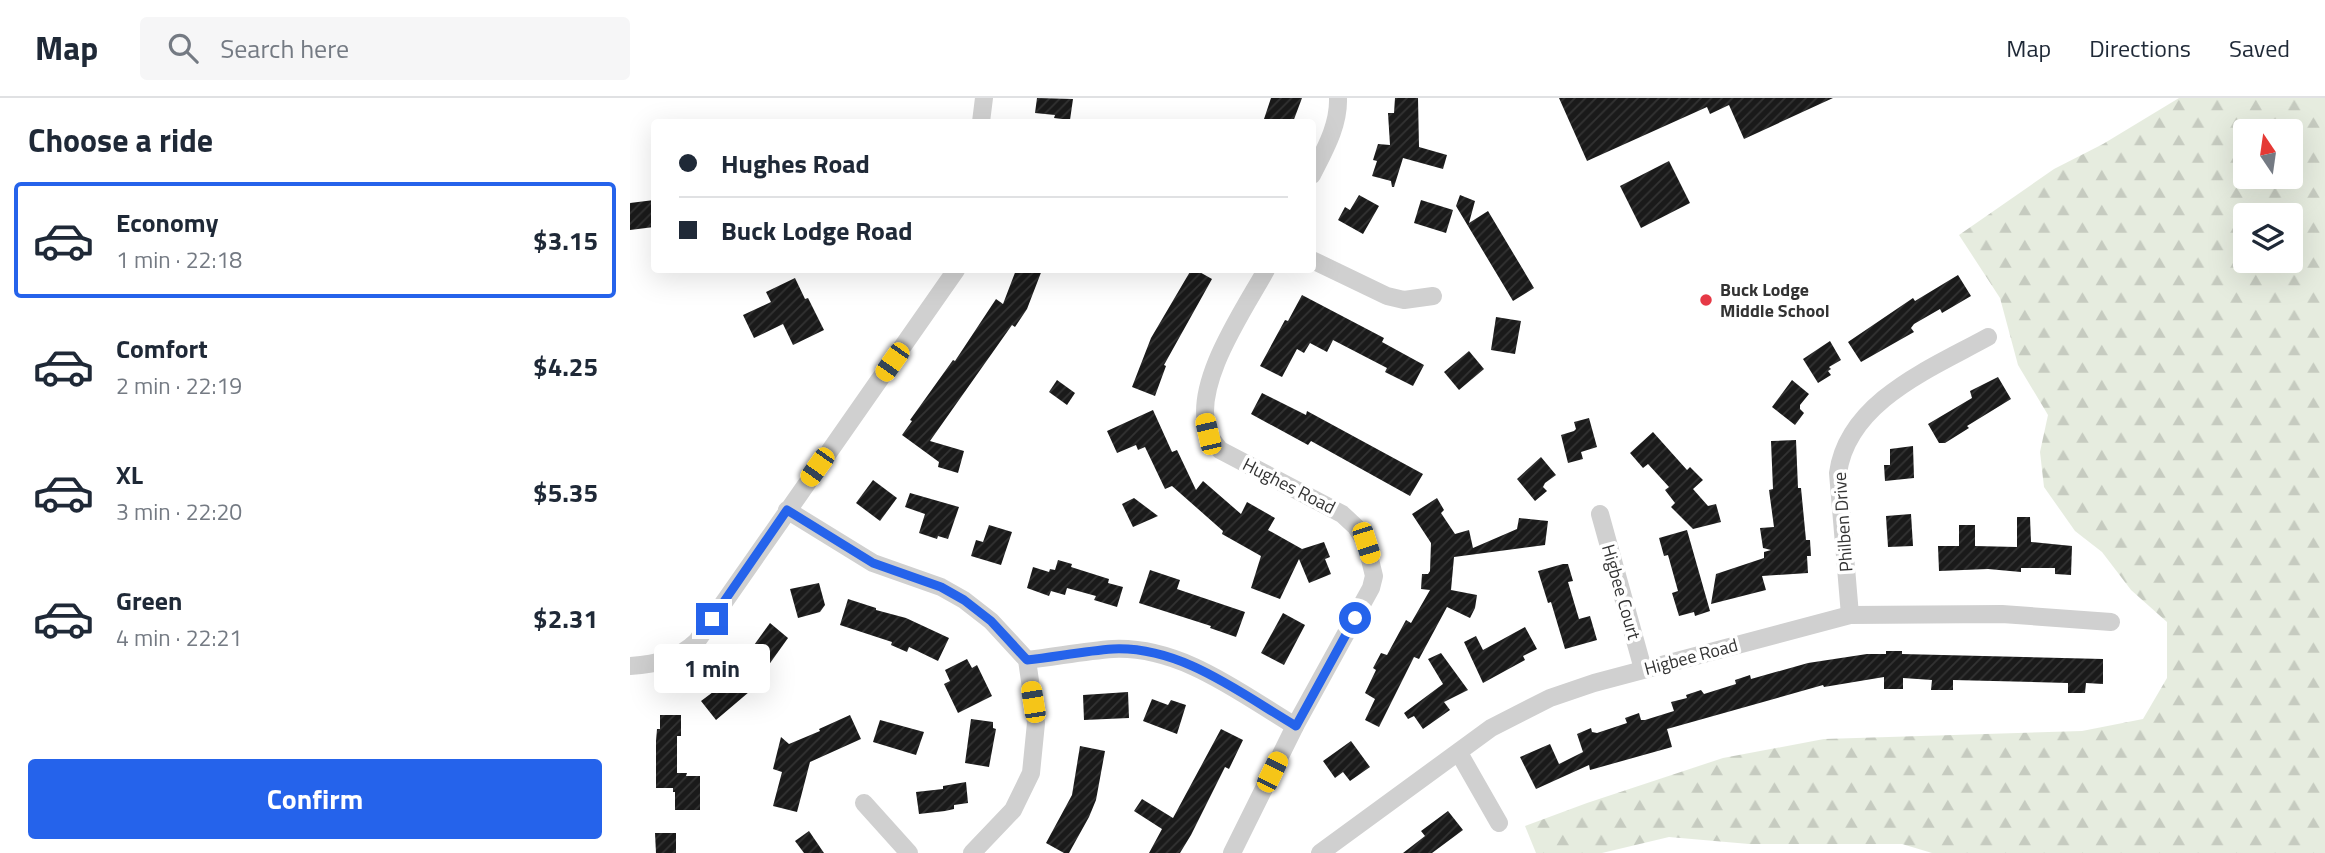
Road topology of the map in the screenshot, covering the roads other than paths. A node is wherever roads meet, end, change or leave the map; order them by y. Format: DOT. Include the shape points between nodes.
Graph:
graph roads {
  1 [pos="984,98"];
  2 [pos="1338,98"];
  3 [pos="981,119"];
  4 [pos="1316,168"];
  5 [pos="1316,262"];
  6 [pos="954,273"];
  7 [pos="1264,273"];
  8 [pos="1433,296"];
  9 [pos="1988,337"];
  10 [pos="787,510"];
  11 [pos="1600,514"];
  12 [pos="1850,614"];
  13 [pos="2111,622"];
  14 [pos="1027,660"];
  15 [pos="630,666"];
  16 [pos="1643,669"];
  17 [pos="1296,726"];
  18 [pos="1459,753"];
  19 [pos="864,803"];
  20 [pos="1499,823"];
  21 [pos="909,853"];
  22 [pos="972,853"];
  23 [pos="1232,853"];
  24 [pos="1320,853"];
  1 -- 3 [label="street"];
  2 -- 4 [label="street" via="1332,134"];
  5 -- 8 [label="street" via="1387,296 1404,300"];
  6 -- 10 [label="street"];
  7 -- 17 [label="street, Hughes Road" via="1211,377 1206,397 1208,434 1220,450 1342,514 1366,543 1374,576"];
  9 -- 12 [label="street, Philben Drive" via="1891,394 1870,411 1847,442 1838,473"];
  10 -- 14 [label="street" via="873,563 964,600"];
  10 -- 15 [label="street" via="697,641 674,659"];
  11 -- 16 [label="street, Higbee Court"];
  12 -- 13 [label="street, Higbee Road" via="2002,614"];
  12 -- 16 [label="street, Higbee Road"];
  14 -- 17 [label="street" via="1115,649 1163,656 1197,668"];
  14 -- 22 [label="street" via="1036,723 1031,773 1013,810"];
  16 -- 18 [label="street, Higbee Road" via="1550,698 1491,728"];
  17 -- 23 [label="street, Hughes Road"];
  18 -- 20 [label="street"];
  18 -- 24 [label="street, Higbee Road"];
  19 -- 21 [label="street"];
}
